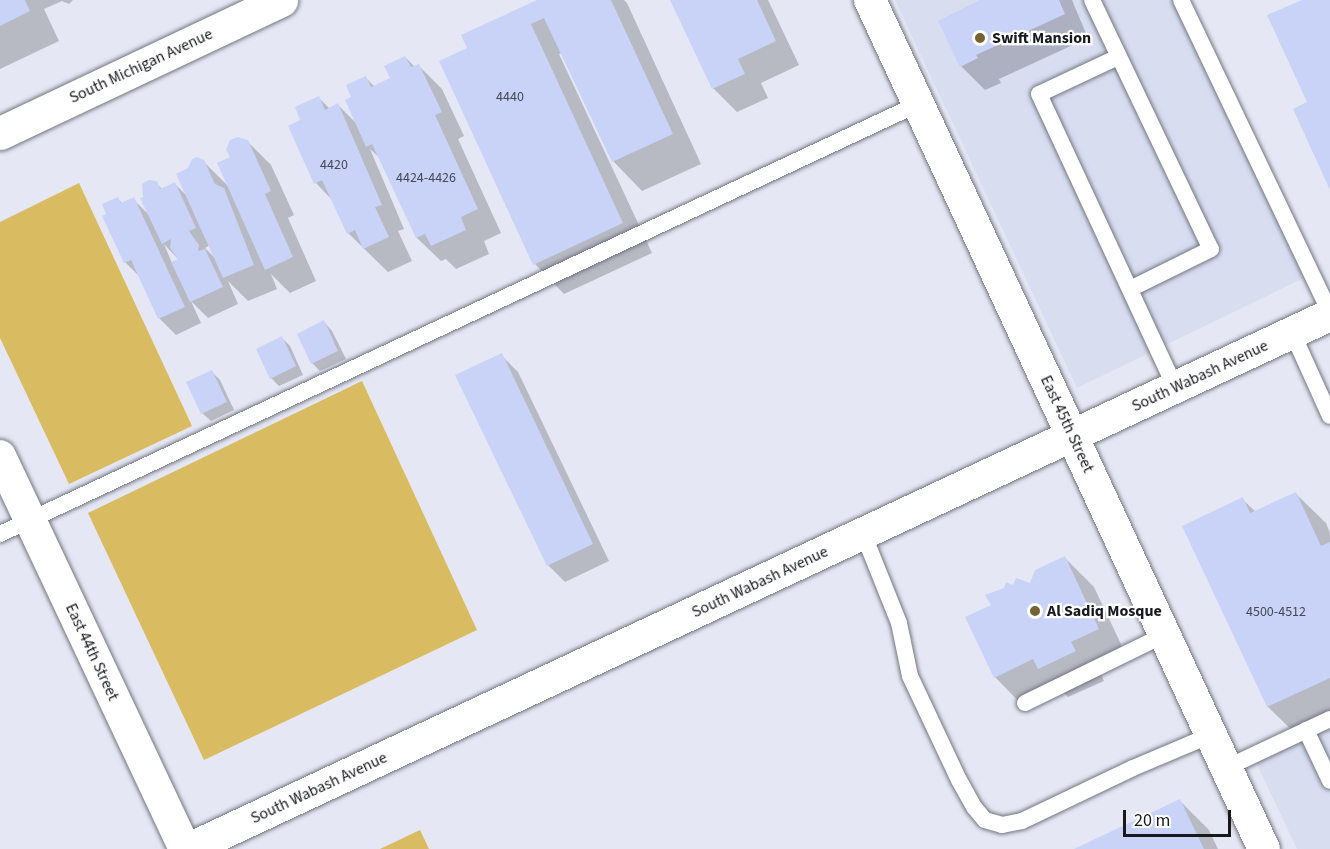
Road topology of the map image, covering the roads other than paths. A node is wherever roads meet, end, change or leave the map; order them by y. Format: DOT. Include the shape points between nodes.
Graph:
graph roads {
  1 [pos="281,0"];
  2 [pos="870,0"];
  3 [pos="1092,0"];
  4 [pos="1181,0"];
  5 [pos="1118,57"];
  6 [pos="918,104"];
  7 [pos="0,133"];
  8 [pos="1130,289"];
  9 [pos="1330,314"];
  10 [pos="1292,332"];
  11 [pos="1175,387"];
  12 [pos="1330,416"];
  13 [pos="1072,435"];
  14 [pos="0,456"];
  15 [pos="30,520"];
  16 [pos="863,533"];
  17 [pos="0,534"];
  18 [pos="1164,635"];
  19 [pos="1025,703"];
  20 [pos="1330,719"];
  21 [pos="1306,730"];
  22 [pos="1211,735"];
  23 [pos="1226,768"];
  24 [pos="1330,781"];
  25 [pos="184,849"];
  26 [pos="189,849"];
  27 [pos="1264,849"];
  1 -- 7 [label="street, South Michigan Avenue"];
  2 -- 6 [label="street, East 45th Street"];
  3 -- 5 [label="lane"];
  4 -- 9 [label="lane"];
  5 -- 8 [label="lane" via="1039,94"];
  5 -- 8 [label="lane" via="1211,249"];
  6 -- 13 [label="street, East 45th Street"];
  6 -- 15 [label="lane"];
  8 -- 11 [label="lane"];
  9 -- 10 [label="street, South Wabash Avenue"];
  10 -- 11 [label="street, South Wabash Avenue"];
  10 -- 12 [label="lane"];
  11 -- 13 [label="street, South Wabash Avenue"];
  13 -- 16 [label="street, South Wabash Avenue"];
  13 -- 18 [label="street, East 45th Street"];
  14 -- 15 [label="street, East 44th Street"];
  15 -- 17 [label="lane"];
  15 -- 25 [label="street, East 44th Street"];
  16 -- 22 [label="lane" via="898,623 910,676 959,780 985,820 1002,825 1022,821"];
  16 -- 26 [label="street, South Wabash Avenue"];
  18 -- 19 [label="lane"];
  18 -- 22 [label="street, East 45th Street"];
  20 -- 21 [label="lane"];
  21 -- 23 [label="lane"];
  21 -- 24 [label="lane"];
  22 -- 23 [label="street, East 45th Street"];
  23 -- 27 [label="street, East 45th Street"];
}
